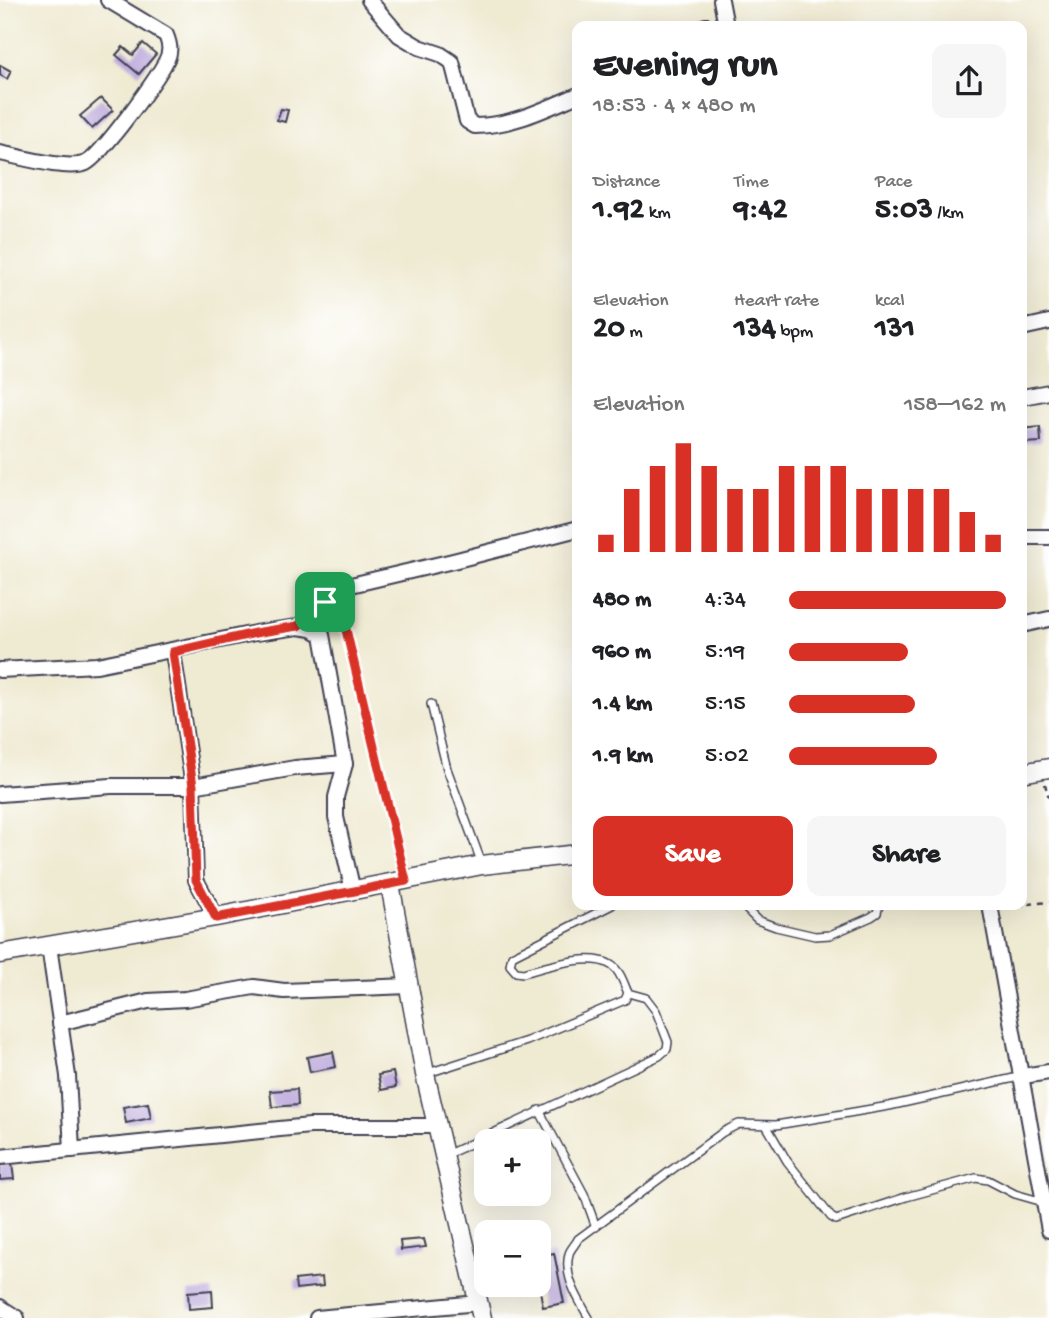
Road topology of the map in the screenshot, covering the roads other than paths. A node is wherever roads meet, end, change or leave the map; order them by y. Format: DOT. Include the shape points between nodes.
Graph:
graph roads {
  1 [pos="108,0"];
  2 [pos="369,0"];
  3 [pos="721,0"];
  4 [pos="725,21"];
  5 [pos="572,97"];
  6 [pos="0,153"];
  7 [pos="1049,323"];
  8 [pos="1027,327"];
  9 [pos="1049,392"];
  10 [pos="1027,396"];
  11 [pos="572,530"];
  12 [pos="1027,537"];
  13 [pos="1049,537"];
  14 [pos="337,592"];
  15 [pos="325,602"];
  16 [pos="1049,619"];
  17 [pos="1027,624"];
  18 [pos="298,626"];
  19 [pos="321,635"];
  20 [pos="173,652"];
  21 [pos="0,670"];
  22 [pos="430,704"];
  23 [pos="345,764"];
  24 [pos="1049,768"];
  25 [pos="1027,772"];
  26 [pos="193,786"];
  27 [pos="0,794"];
  28 [pos="572,855"];
  29 [pos="482,865"];
  30 [pos="398,882"];
  31 [pos="353,891"];
  32 [pos="602,910"];
  33 [pos="747,910"];
  34 [pos="878,910"];
  35 [pos="991,910"];
  36 [pos="216,918"];
  37 [pos="49,946"];
  38 [pos="0,954"];
  39 [pos="409,986"];
  40 [pos="628,993"];
  41 [pos="60,1023"];
  42 [pos="1049,1072"];
  43 [pos="425,1074"];
  44 [pos="1023,1076"];
  45 [pos="539,1110"];
  46 [pos="766,1125"];
  47 [pos="436,1126"];
  48 [pos="72,1150"];
  49 [pos="444,1156"];
  50 [pos="0,1157"];
  51 [pos="1046,1206"];
  52 [pos="596,1227"];
  53 [pos="1049,1230"];
  54 [pos="0,1307"];
  55 [pos="480,1310"];
  56 [pos="17,1318"];
  57 [pos="317,1318"];
  58 [pos="589,1318"];
  1 -- 6 [label="street" via="166,35 170,46 160,69 86,163 61,164"];
  2 -- 5 [label="street" via="398,35 452,62 467,121 475,126 525,116"];
  3 -- 4 [label="street"];
  7 -- 8 [label="street"];
  9 -- 10 [label="street"];
  11 -- 14 [label="street"];
  12 -- 13 [label="street"];
  14 -- 15 [label="street"];
  14 -- 30 [label="lane"];
  15 -- 18 [label="street"];
  15 -- 19 [label="street"];
  16 -- 17 [label="street"];
  18 -- 19 [label="street"];
  18 -- 20 [label="street"];
  19 -- 23 [label="street"];
  20 -- 21 [label="street" via="97,665"];
  20 -- 26 [label="street"];
  22 -- 29 [label="lane" via="447,769"];
  23 -- 26 [label="street"];
  23 -- 31 [label="street" via="336,817"];
  24 -- 25 [label="street"];
  26 -- 27 [label="street"];
  26 -- 36 [label="street" via="196,880"];
  28 -- 29 [label="street"];
  29 -- 30 [label="street"];
  30 -- 31 [label="street"];
  30 -- 39 [label="street"];
  31 -- 36 [label="street"];
  32 -- 40 [label="lane" via="512,956 510,965 523,973 568,962 598,961 612,965"];
  33 -- 34 [label="lane" via="757,920 776,927 822,937"];
  35 -- 44 [label="street"];
  36 -- 37 [label="street"];
  37 -- 38 [label="street"];
  37 -- 41 [label="street"];
  39 -- 41 [label="street" via="284,991 254,987 148,1001"];
  39 -- 43 [label="street"];
  40 -- 43 [label="lane" via="622,1002 527,1041"];
  40 -- 45 [label="lane" via="651,1004 667,1049"];
  41 -- 48 [label="street"];
  42 -- 44 [label="street"];
  43 -- 47 [label="street"];
  44 -- 46 [label="lane" via="889,1106"];
  44 -- 51 [label="street"];
  45 -- 49 [label="lane"];
  45 -- 52 [label="lane"];
  46 -- 51 [label="lane" via="801,1180 836,1220 976,1178"];
  46 -- 52 [label="lane" via="739,1124 723,1132"];
  47 -- 48 [label="street" via="310,1126"];
  47 -- 49 [label="street"];
  48 -- 50 [label="street"];
  49 -- 55 [label="street"];
  51 -- 53 [label="street"];
  52 -- 58 [label="lane" via="578,1239 569,1254 575,1294"];
  54 -- 56 [label="street"];
  55 -- 57 [label="street"];
}
